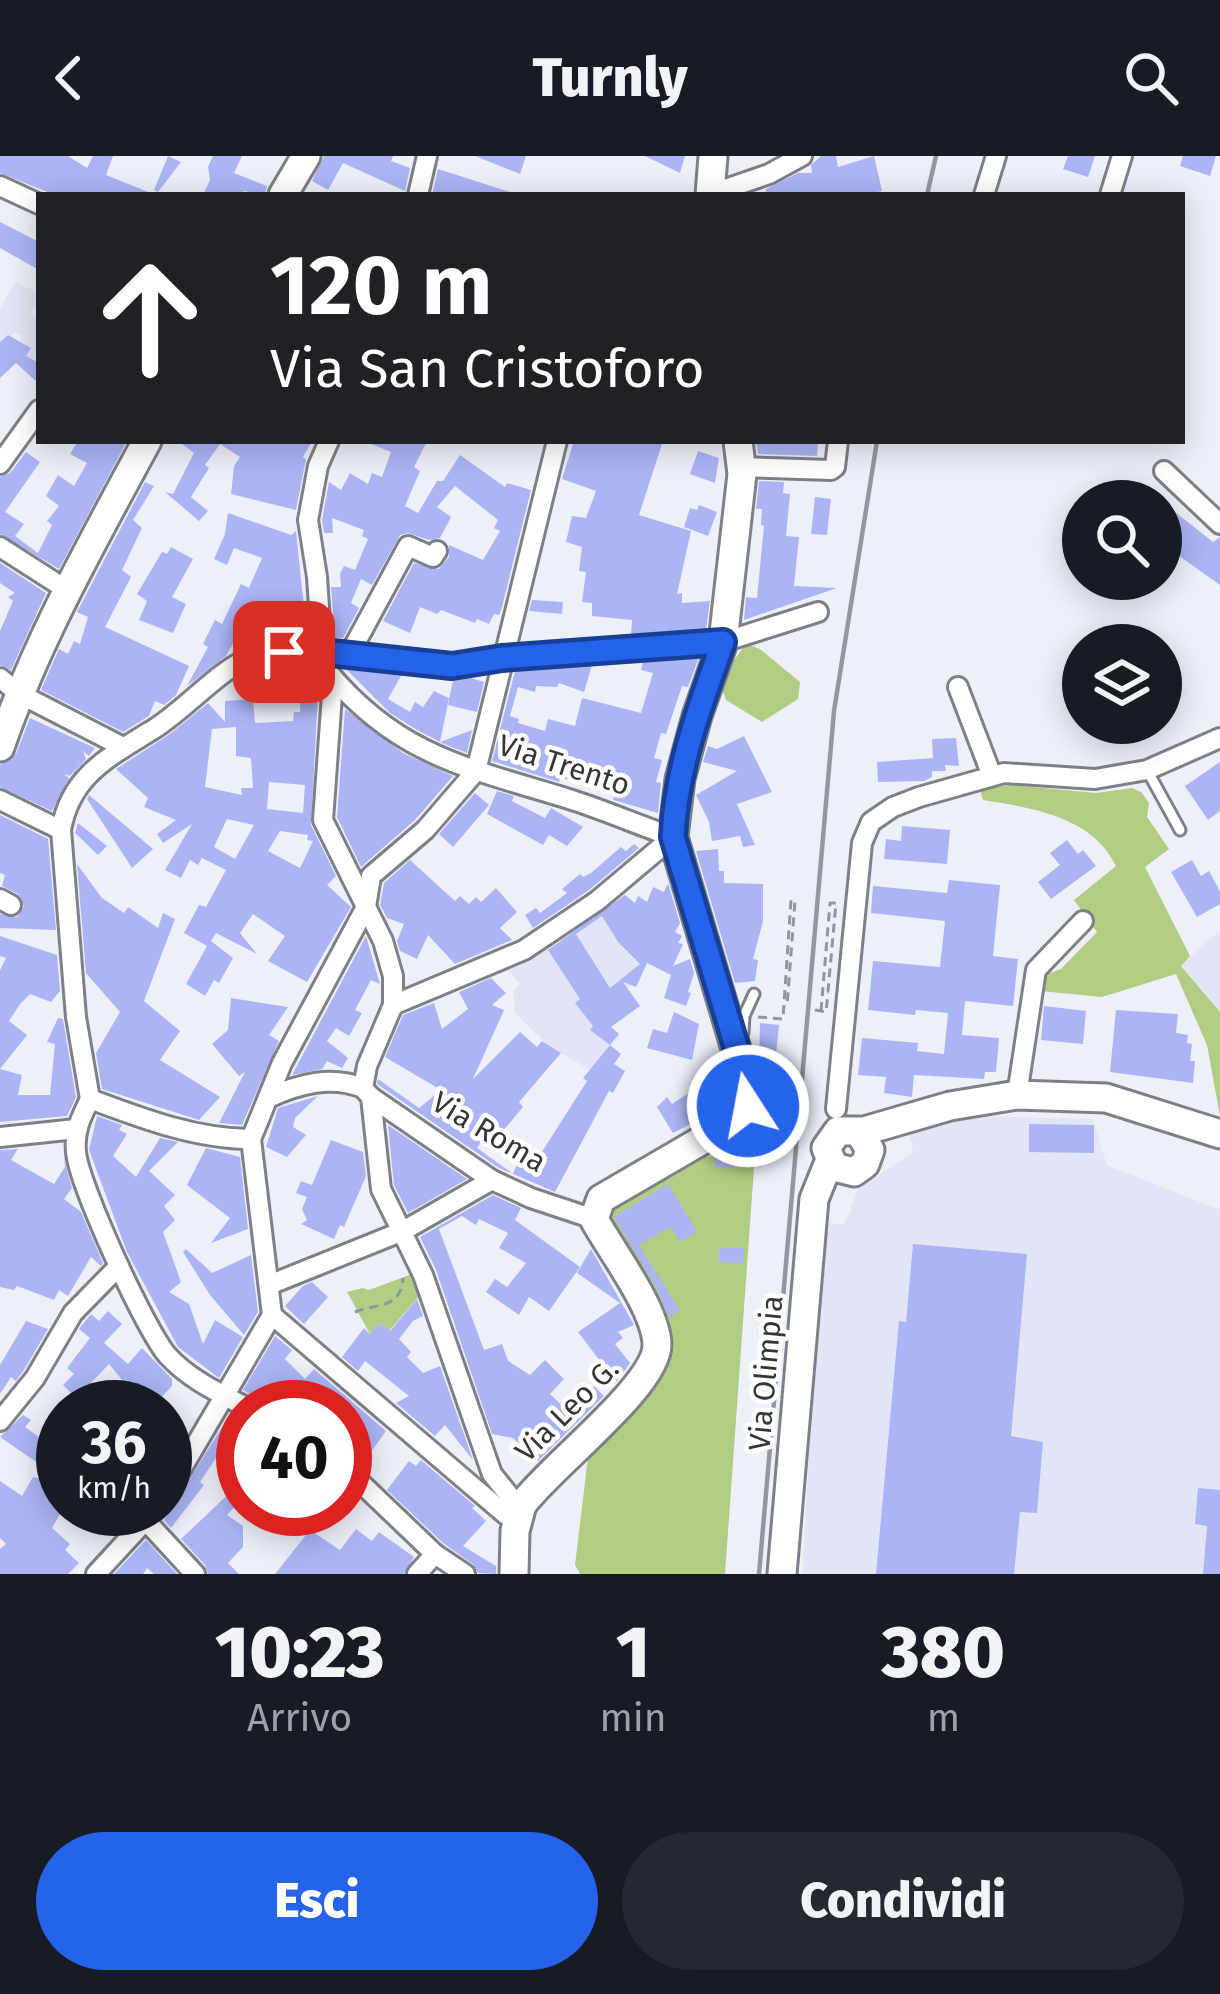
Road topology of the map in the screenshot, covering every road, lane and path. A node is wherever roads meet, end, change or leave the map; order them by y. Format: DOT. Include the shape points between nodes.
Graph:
graph roads {
  1 [pos="306,156"];
  2 [pos="427,156"];
  3 [pos="713,156"];
  4 [pos="802,156"];
  5 [pos="996,156"];
  6 [pos="1122,156"];
  7 [pos="0,186"];
  8 [pos="285,192"];
  9 [pos="419,192"];
  10 [pos="709,192"];
  11 [pos="715,192"];
  12 [pos="984,192"];
  13 [pos="1111,192"];
  14 [pos="36,203"];
  15 [pos="36,414"];
  16 [pos="145,444"];
  17 [pos="328,444"];
  18 [pos="552,444"];
  19 [pos="838,444"];
  20 [pos="740,454"];
  21 [pos="0,464"];
  22 [pos="1164,471"];
  23 [pos="1220,524"];
  24 [pos="0,548"];
  25 [pos="437,551"];
  26 [pos="67,590"];
  27 [pos="818,612"];
  28 [pos="723,642"];
  29 [pos="322,652"];
  30 [pos="349,655"];
  31 [pos="502,658"];
  32 [pos="329,673"];
  33 [pos="9,686"];
  34 [pos="958,687"];
  35 [pos="1220,738"];
  36 [pos="0,747"];
  37 [pos="124,747"];
  38 [pos="1147,770"];
  39 [pos="476,771"];
  40 [pos="992,776"];
  41 [pos="0,800"];
  42 [pos="61,830"];
  43 [pos="1180,830"];
  44 [pos="673,837"];
  45 [pos="366,907"];
  46 [pos="1083,921"];
  47 [pos="837,992"];
  48 [pos="754,994"];
  49 [pos="393,1005"];
  50 [pos="787,1006"];
  51 [pos="744,1016"];
  52 [pos="367,1093"];
  53 [pos="1017,1095"];
  54 [pos="748,1096"];
  55 [pos="268,1098"];
  56 [pos="90,1099"];
  57 [pos="76,1129"];
  58 [pos="1220,1134"];
  59 [pos="0,1137"];
  60 [pos="251,1139"];
  61 [pos="849,1144"];
  62 [pos="492,1180"];
  63 [pos="594,1219"];
  64 [pos="404,1231"];
  65 [pos="118,1266"];
  66 [pos="403,1276"];
  67 [pos="269,1285"];
  68 [pos="355,1312"];
  69 [pos="272,1315"];
  70 [pos="233,1380"];
  71 [pos="216,1391"];
  72 [pos="216,1410"];
  73 [pos="0,1421"];
  74 [pos="192,1451"];
  75 [pos="491,1474"];
  76 [pos="476,1489"];
  77 [pos="372,1494"];
  78 [pos="517,1516"];
  79 [pos="132,1536"];
  80 [pos="167,1536"];
  81 [pos="435,1554"];
  82 [pos="96,1574"];
  83 [pos="195,1574"];
  84 [pos="417,1574"];
  85 [pos="465,1574"];
  86 [pos="514,1574"];
  87 [pos="782,1574"];
  1 -- 8 [label="street"];
  2 -- 9 [label="street"];
  3 -- 10 [label="street"];
  4 -- 11 [label="street"];
  5 -- 12 [label="street"];
  6 -- 13 [label="street"];
  7 -- 14 [label="street"];
  15 -- 21 [label="street"];
  16 -- 26 [label="street"];
  17 -- 29 [label="street" via="308,520"];
  18 -- 31 [label="street"];
  19 -- 20 [label="street" via="831,470"];
  20 -- 28 [label="street"];
  22 -- 23 [label="street"];
  24 -- 26 [label="street"];
  25 -- 30 [label="street" via="433,557 408,546"];
  26 -- 33 [label="street"];
  27 -- 28 [label="street"];
  28 -- 31 [label="street"];
  28 -- 44 [label="street" via="697,716"];
  29 -- 30 [label="street"];
  29 -- 32 [label="street"];
  29 -- 37 [label="street" via="252,657"];
  30 -- 31 [label="street" via="452,666"];
  31 -- 39 [label="street"];
  32 -- 39 [label="street, Via Trento" via="408,744"];
  32 -- 45 [label="street" via="323,820"];
  33 -- 36 [label="street"];
  33 -- 37 [label="street"];
  34 -- 40 [label="street"];
  35 -- 38 [label="street"];
  37 -- 42 [label="street" via="84,774"];
  38 -- 40 [label="street" via="1095,779"];
  38 -- 43 [label="lane"];
  39 -- 44 [label="street, Via Trento"];
  39 -- 45 [label="street" via="371,876"];
  40 -- 47 [label="street" via="919,796 871,822"];
  41 -- 42 [label="street"];
  42 -- 56 [label="street"];
  44 -- 49 [label="street" via="524,950"];
  44 -- 54 [label="street"];
  45 -- 49 [label="street" via="393,976"];
  45 -- 55 [label="street"];
  46 -- 53 [label="street" via="1036,970"];
  47 -- 47 [label="path" via="836,903 830,903 818,1011 826,1012"];
  47 -- 61 [label="street"];
  48 -- 51 [label="lane"];
  49 -- 52 [label="street" via="367,1066"];
  50 -- 50 [label="path" via="791,900 795,901"];
  50 -- 51 [label="path" via="783,1019"];
  51 -- 54 [label="lane"];
  52 -- 55 [label="street" via="329,1080"];
  52 -- 62 [label="street, Via Roma"];
  52 -- 64 [label="street" via="381,1189"];
  53 -- 58 [label="street" via="1106,1098"];
  53 -- 61 [label="street" via="950,1106"];
  54 -- 63 [label="street" via="741,1120 601,1198"];
  55 -- 60 [label="street"];
  56 -- 57 [label="street"];
  56 -- 60 [label="street" via="142,1119"];
  57 -- 59 [label="street"];
  57 -- 65 [label="street" via="76,1158"];
  60 -- 67 [label="street"];
  61 -- 87 [label="street, Via Olimpia" via="814,1198"];
  62 -- 63 [label="street, Via Roma"];
  62 -- 64 [label="street"];
  63 -- 78 [label="street, Via Leo G." via="644,1305 657,1345 647,1376 529,1494"];
  64 -- 67 [label="street"];
  64 -- 75 [label="street"];
  65 -- 71 [label="street" via="163,1352"];
  65 -- 73 [label="street" via="73,1313"];
  66 -- 68 [label="path" via="389,1305"];
  67 -- 69 [label="street"];
  69 -- 70 [label="street"];
  69 -- 76 [label="street"];
  72 -- 74 [label="street"];
  75 -- 76 [label="street"];
  75 -- 78 [label="street"];
  76 -- 78 [label="street"];
  77 -- 81 [label="street"];
  78 -- 86 [label="street"];
  79 -- 82 [label="street"];
  80 -- 83 [label="street"];
  81 -- 84 [label="street"];
  81 -- 85 [label="street"];
}
